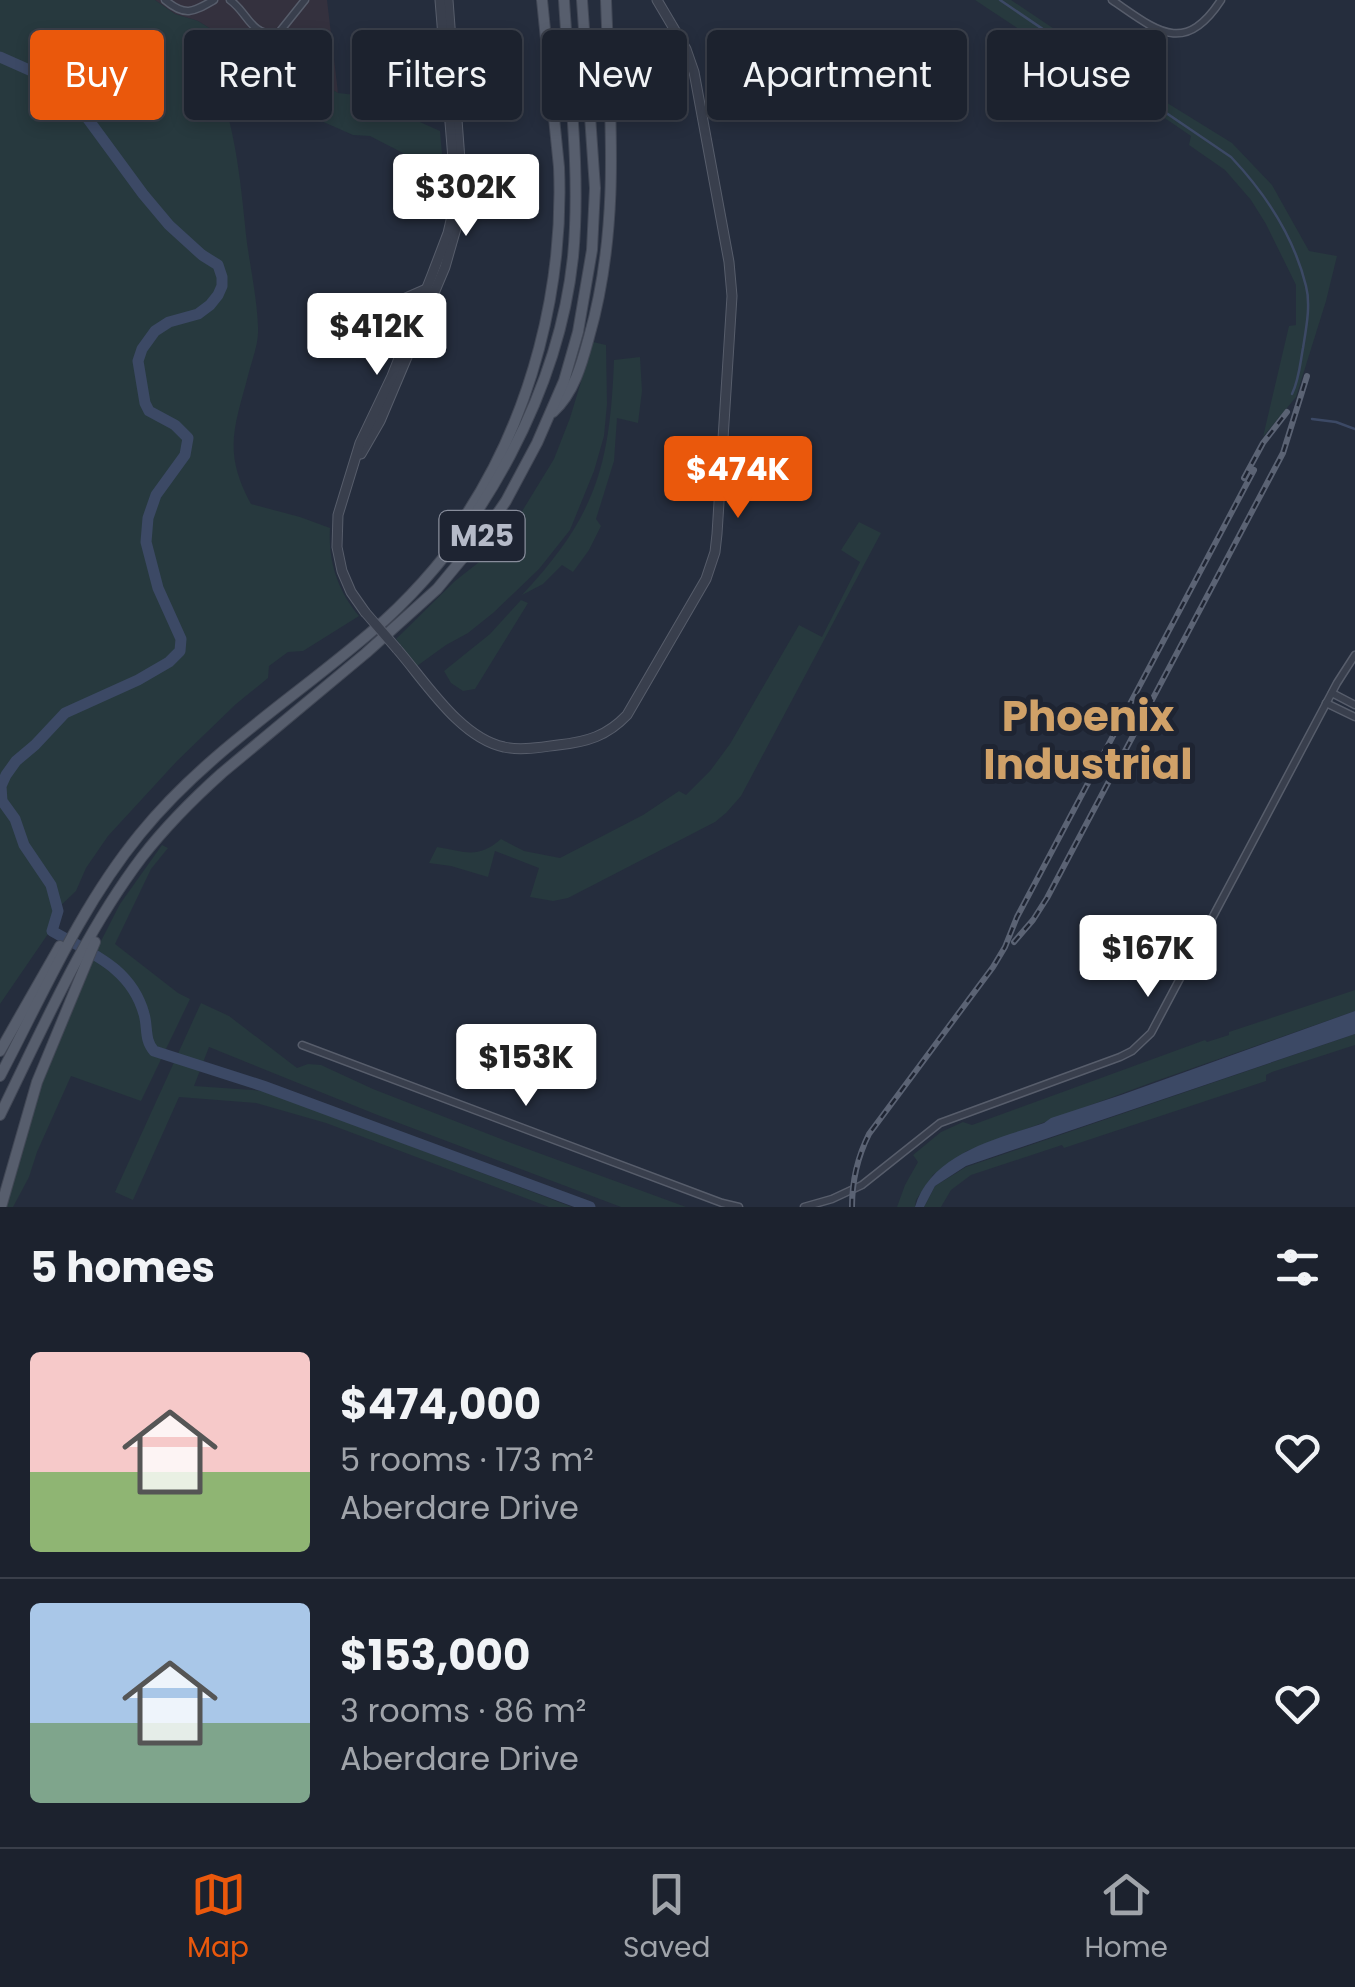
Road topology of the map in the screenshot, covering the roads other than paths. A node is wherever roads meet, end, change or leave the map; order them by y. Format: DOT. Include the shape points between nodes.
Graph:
graph roads {
  1 [pos="165,0"];
  2 [pos="214,0"];
  3 [pos="230,0"];
  4 [pos="304,0"];
  5 [pos="440,0"];
  6 [pos="448,0"];
  7 [pos="544,0"];
  8 [pos="564,0"];
  9 [pos="582,0"];
  10 [pos="606,0"];
  11 [pos="658,0"];
  12 [pos="1112,0"];
  13 [pos="1221,0"];
  14 [pos="444,30"];
  15 [pos="450,30"];
  16 [pos="454,120"];
  17 [pos="426,289"];
  18 [pos="401,300"];
  19 [pos="550,414"];
  20 [pos="363,444"];
  21 [pos="1355,655"];
  22 [pos="1332,693"];
  23 [pos="1326,703"];
  24 [pos="1355,706"];
  25 [pos="1355,717"];
  26 [pos="87,904"];
  27 [pos="95,935"];
  28 [pos="66,942"];
  29 [pos="302,1045"];
  30 [pos="0,1052"];
  31 [pos="0,1076"];
  32 [pos="0,1115"];
  33 [pos="1,1207"];
  34 [pos="739,1207"];
  35 [pos="804,1207"];
  1 -- 2 [label="street" via="186,12"];
  3 -- 4 [label="street" via="257,30 277,35"];
  5 -- 14 [label="street"];
  6 -- 15 [label="street"];
  7 -- 26 [label="main road" via="560,181 555,269 526,392 492,469 450,540 400,598 163,798 110,862"];
  8 -- 26 [label="main road, M25" via="576,183 573,258 553,351 504,467 462,532 403,602 196,774"];
  9 -- 19 [label="main road, M25" via="595,188 592,250 578,332"];
  10 -- 19 [label="main road" via="612,134 604,273 576,378"];
  11 -- 20 [label="street, bridge" via="694,72 732,296 715,552 628,715 586,741 519,749 490,742 458,720 346,584 338,515"];
  12 -- 13 [label="street" via="1170,34 1199,27"];
  16 -- 17 [label="street" via="453,205"];
  16 -- 20 [label="street" via="461,200 453,242 392,392"];
  17 -- 18 [label="street"];
  17 -- 20 [label="street"];
  19 -- 27 [label="main road, M25" via="506,501 472,549 392,631 194,798 140,860"];
  21 -- 22 [label="street"];
  22 -- 23 [label="street"];
  22 -- 24 [label="street"];
  23 -- 25 [label="street"];
  23 -- 35 [label="street" via="1143,1042 1120,1057 940,1124 862,1185"];
  26 -- 28 [label="main road, M25"];
  27 -- 32 [label="main road"];
  27 -- 33 [label="main road" via="37,1082"];
  28 -- 30 [label="main road"];
  28 -- 31 [label="main road, M25"];
  29 -- 34 [label="street"];
}
